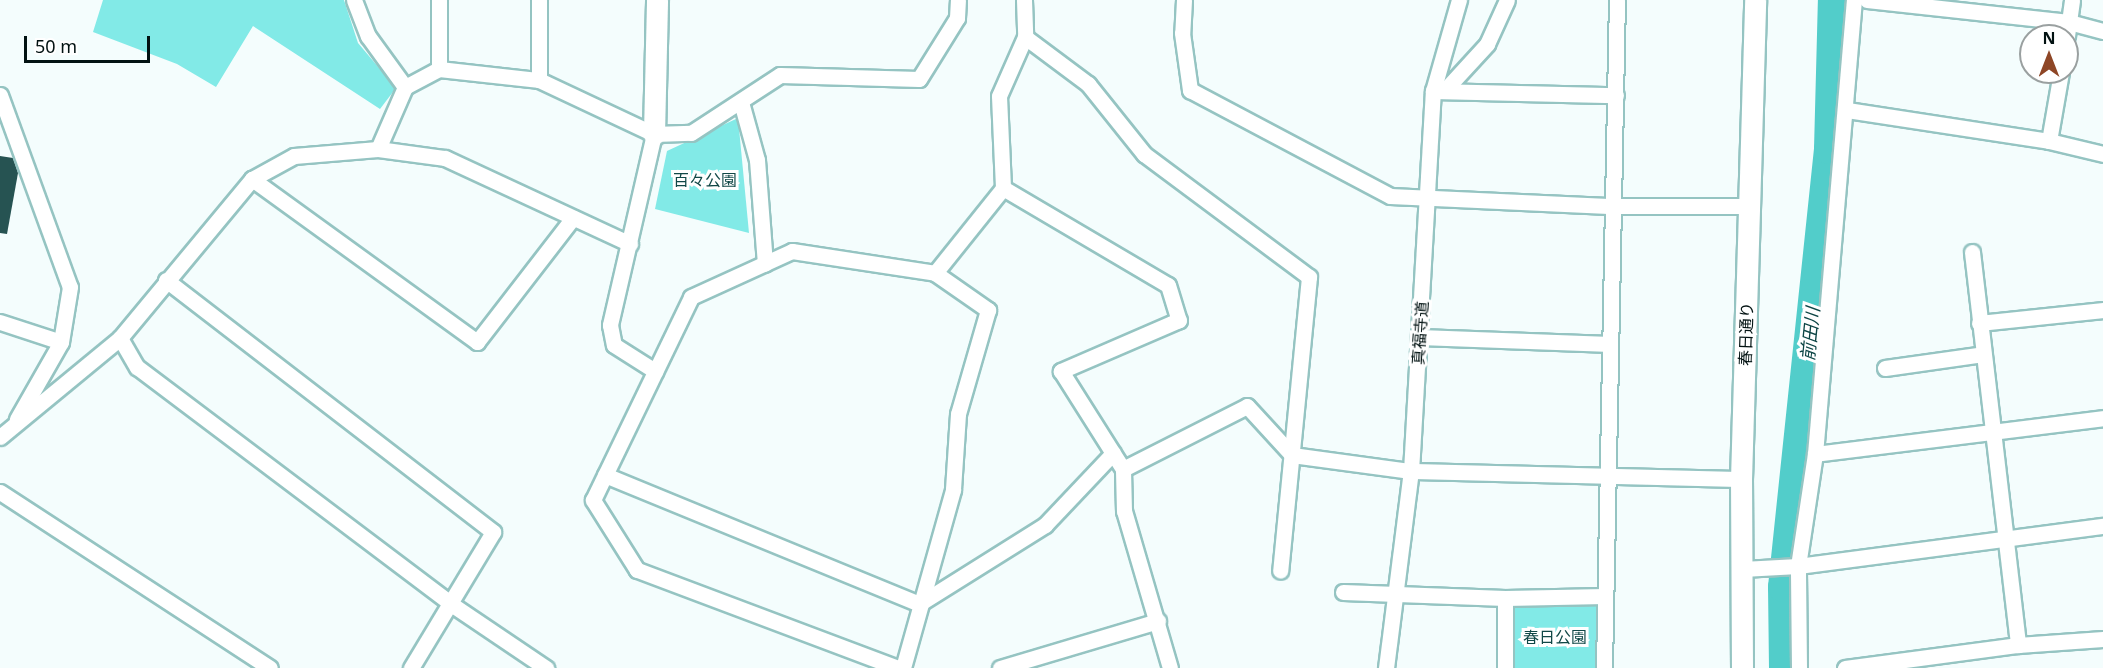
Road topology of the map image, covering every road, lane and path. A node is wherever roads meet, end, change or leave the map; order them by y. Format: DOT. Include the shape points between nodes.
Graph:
graph roads {
  1 [pos="354,0"];
  2 [pos="439,0"];
  3 [pos="539,0"];
  4 [pos="657,0"];
  5 [pos="958,0"];
  6 [pos="1024,0"];
  7 [pos="1184,0"];
  8 [pos="1460,0"];
  9 [pos="1507,0"];
  10 [pos="1617,0"];
  11 [pos="1755,0"];
  12 [pos="1854,0"];
  13 [pos="1867,0"];
  14 [pos="2072,0"];
  15 [pos="2033,24"];
  16 [pos="2069,24"];
  17 [pos="2079,30"];
  18 [pos="2103,31"];
  19 [pos="1025,37"];
  20 [pos="439,69"];
  21 [pos="539,80"];
  22 [pos="2059,84"];
  23 [pos="405,87"];
  24 [pos="1438,91"];
  25 [pos="0,95"];
  26 [pos="1616,95"];
  27 [pos="741,102"];
  28 [pos="1847,110"];
  29 [pos="654,134"];
  30 [pos="2049,141"];
  31 [pos="378,149"];
  32 [pos="2103,154"];
  33 [pos="252,179"];
  34 [pos="1003,188"];
  35 [pos="1429,199"];
  36 [pos="1614,206"];
  37 [pos="1751,206"];
  38 [pos="573,218"];
  39 [pos="630,244"];
  40 [pos="1972,252"];
  41 [pos="765,264"];
  42 [pos="935,273"];
  43 [pos="166,280"];
  44 [pos="2103,310"];
  45 [pos="0,322"];
  46 [pos="1979,323"];
  47 [pos="1420,337"];
  48 [pos="120,338"];
  49 [pos="60,342"];
  50 [pos="1610,344"];
  51 [pos="1983,354"];
  52 [pos="1885,368"];
  53 [pos="655,371"];
  54 [pos="2103,418"];
  55 [pos="12,427"];
  56 [pos="1991,431"];
  57 [pos="0,437"];
  58 [pos="1113,453"];
  59 [pos="1292,454"];
  60 [pos="1815,454"];
  61 [pos="1123,469"];
  62 [pos="1411,471"];
  63 [pos="604,475"];
  64 [pos="1605,475"];
  65 [pos="1741,479"];
  66 [pos="0,492"];
  67 [pos="2103,526"];
  68 [pos="2005,539"];
  69 [pos="1798,566"];
  70 [pos="1742,569"];
  71 [pos="1280,571"];
  72 [pos="1343,592"];
  73 [pos="1394,596"];
  74 [pos="1605,596"];
  75 [pos="1505,597"];
  76 [pos="451,604"];
  77 [pos="919,604"];
  78 [pos="1158,621"];
  79 [pos="2103,639"];
  80 [pos="2018,645"];
  81 [pos="270,668"];
  82 [pos="411,668"];
  83 [pos="546,668"];
  84 [pos="900,668"];
  85 [pos="999,668"];
  86 [pos="1170,668"];
  87 [pos="1386,668"];
  88 [pos="1504,668"];
  89 [pos="1604,668"];
  90 [pos="1742,668"];
  91 [pos="1799,668"];
  92 [pos="1845,668"];
  1 -- 23 [label="street" via="368,36"];
  2 -- 20 [label="street"];
  3 -- 21 [label="street"];
  4 -- 29 [label="street"];
  5 -- 27 [label="street" via="957,18 919,79 780,75"];
  6 -- 19 [label="street"];
  7 -- 35 [label="street" via="1182,33 1190,90 1390,196"];
  8 -- 24 [label="street, 真福寺道"];
  9 -- 24 [label="street" via="1487,44"];
  10 -- 26 [label="street"];
  11 -- 37 [label="street, 春日通り"];
  12 -- 28 [label="street"];
  13 -- 15 [label="street"];
  14 -- 16 [label="street"];
  17 -- 18 [label="street"];
  19 -- 34 [label="street" via="999,96"];
  19 -- 59 [label="street" via="1088,84 1144,154 1309,277"];
  20 -- 21 [label="street"];
  20 -- 23 [label="street"];
  21 -- 29 [label="street"];
  22 -- 30 [label="street"];
  23 -- 31 [label="street"];
  24 -- 26 [label="street"];
  24 -- 35 [label="street, 真福寺道"];
  25 -- 49 [label="street" via="70,287"];
  26 -- 36 [label="street"];
  27 -- 29 [label="street" via="691,134"];
  27 -- 41 [label="street" via="757,160"];
  28 -- 30 [label="street"];
  28 -- 60 [label="street"];
  29 -- 39 [label="street"];
  30 -- 32 [label="street"];
  31 -- 33 [label="street" via="294,156"];
  31 -- 38 [label="street" via="445,158"];
  33 -- 38 [label="street" via="477,342"];
  33 -- 43 [label="street"];
  34 -- 42 [label="street"];
  34 -- 58 [label="street" via="1168,285 1179,320 1061,371"];
  35 -- 36 [label="street"];
  35 -- 47 [label="street, 真福寺道"];
  36 -- 37 [label="street"];
  36 -- 50 [label="street"];
  37 -- 65 [label="street, 春日通り"];
  38 -- 39 [label="street"];
  39 -- 53 [label="street" via="610,325 614,345"];
  40 -- 46 [label="street"];
  41 -- 42 [label="street" via="792,251"];
  41 -- 53 [label="street" via="691,297"];
  42 -- 77 [label="street" via="988,310 958,414 953,490"];
  43 -- 48 [label="street"];
  43 -- 76 [label="street" via="493,532"];
  44 -- 46 [label="street"];
  45 -- 49 [label="street"];
  46 -- 51 [label="street"];
  47 -- 50 [label="street"];
  47 -- 62 [label="street, 真福寺道"];
  48 -- 55 [label="street"];
  48 -- 76 [label="street" via="137,367"];
  49 -- 55 [label="street"];
  50 -- 64 [label="street"];
  51 -- 52 [label="street"];
  51 -- 56 [label="street"];
  53 -- 63 [label="street"];
  54 -- 56 [label="street"];
  55 -- 57 [label="street"];
  56 -- 60 [label="street"];
  56 -- 68 [label="street"];
  58 -- 61 [label="street"];
  58 -- 77 [label="street" via="1045,525"];
  59 -- 61 [label="street" via="1246,406"];
  59 -- 62 [label="street"];
  59 -- 71 [label="street"];
  60 -- 69 [label="street"];
  61 -- 78 [label="street" via="1124,511"];
  62 -- 64 [label="street"];
  62 -- 73 [label="street, 真福寺道"];
  63 -- 77 [label="street"];
  63 -- 84 [label="street" via="593,500 637,570"];
  64 -- 65 [label="street"];
  64 -- 74 [label="street"];
  65 -- 70 [label="street, 春日通り"];
  66 -- 81 [label="street"];
  67 -- 68 [label="street"];
  68 -- 69 [label="street"];
  68 -- 80 [label="street"];
  69 -- 70 [label="street"];
  69 -- 91 [label="street"];
  70 -- 90 [label="street, 春日通り"];
  72 -- 73 [label="street"];
  73 -- 75 [label="street"];
  73 -- 87 [label="street, 真福寺道"];
  74 -- 75 [label="street"];
  74 -- 89 [label="street"];
  75 -- 88 [label="street"];
  76 -- 82 [label="street"];
  76 -- 83 [label="street"];
  77 -- 84 [label="street"];
  78 -- 85 [label="street"];
  78 -- 86 [label="street"];
  79 -- 80 [label="street"];
  80 -- 92 [label="street"];
}
